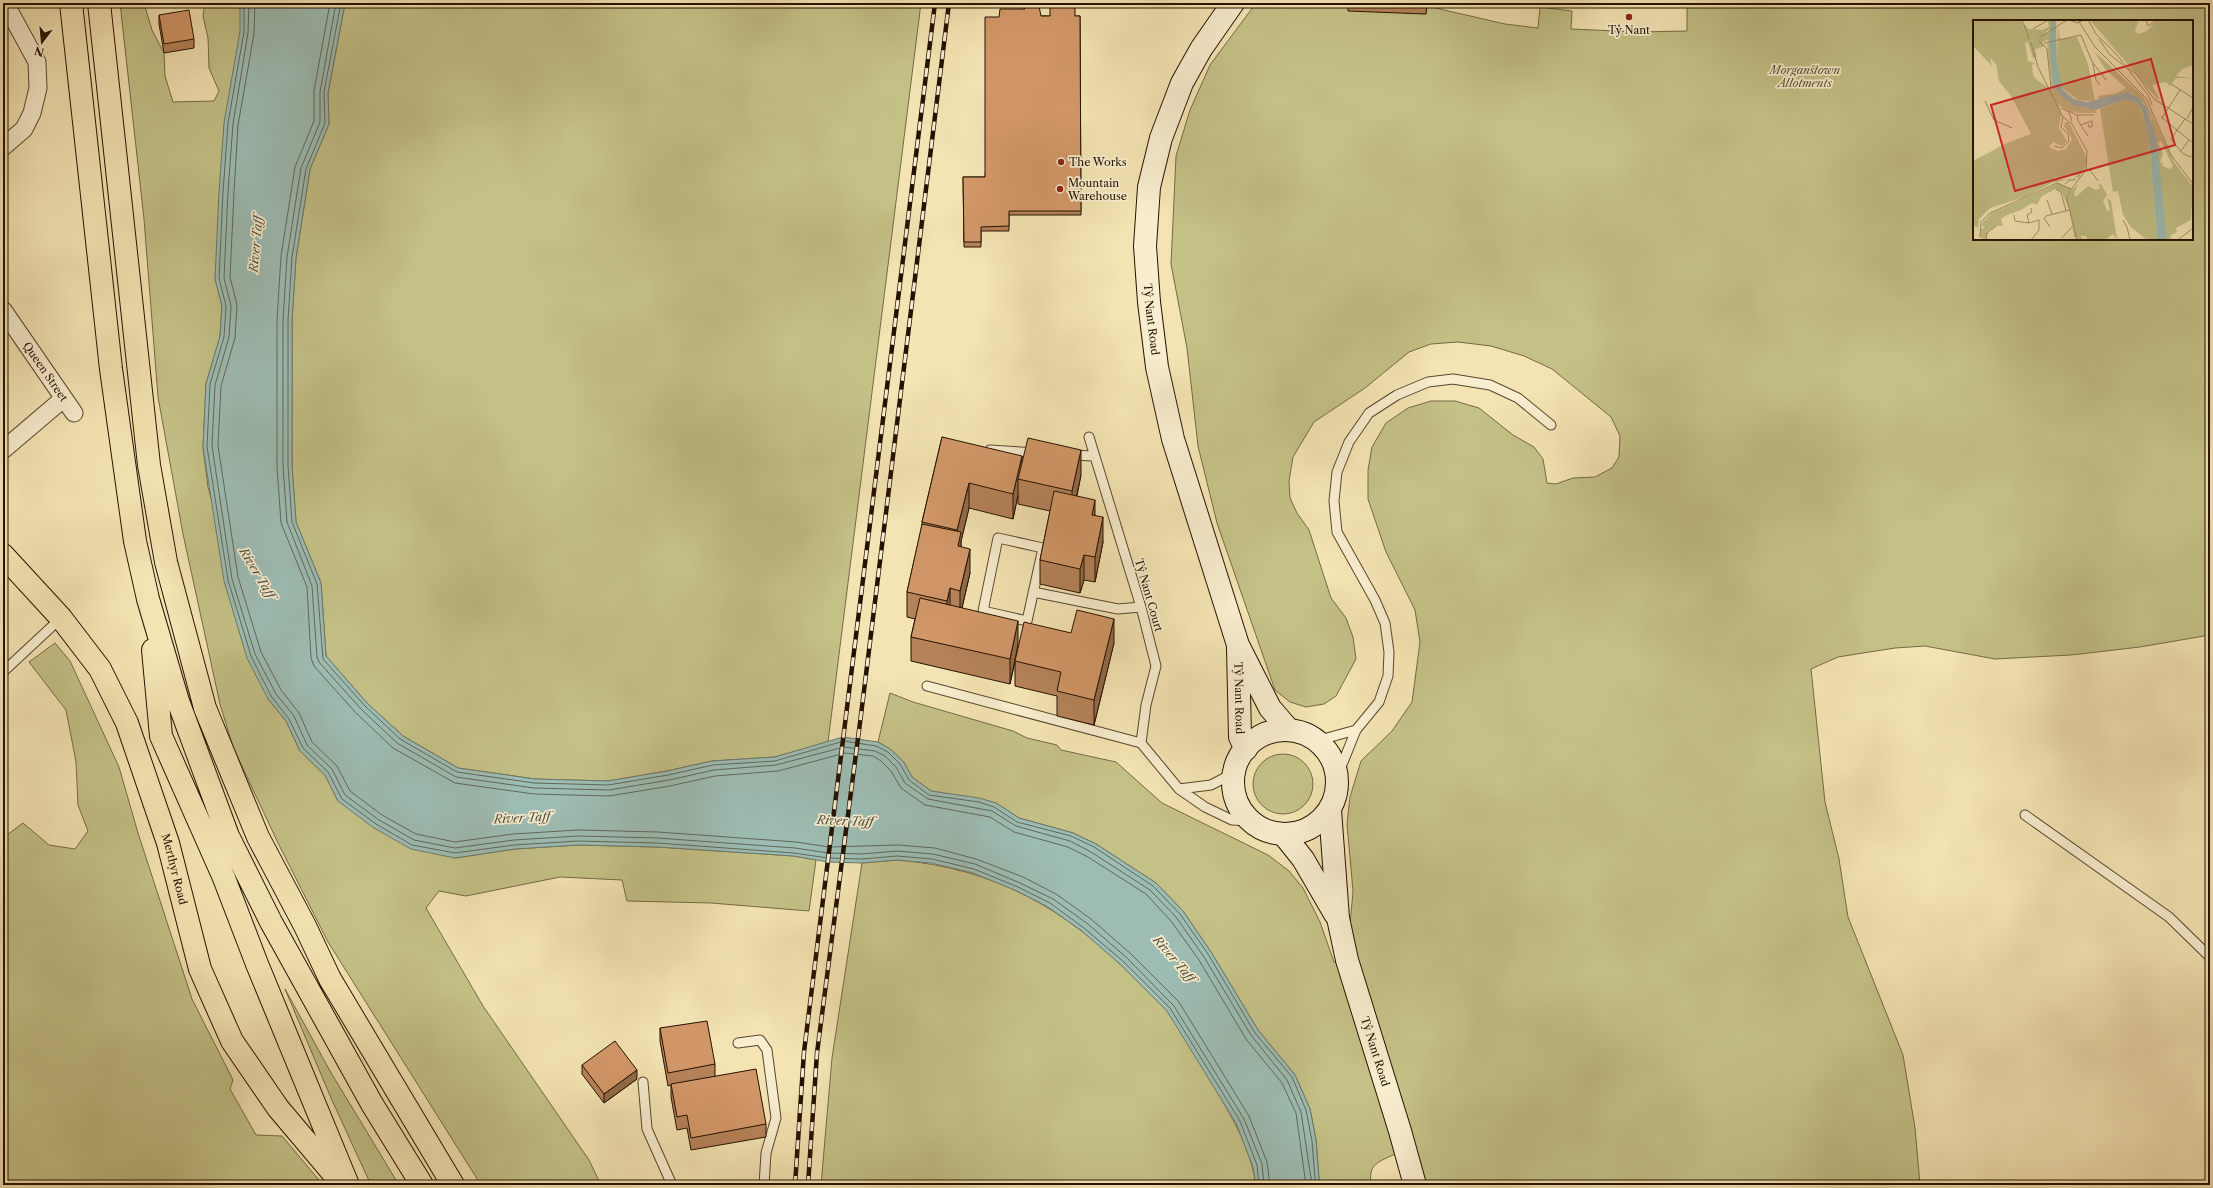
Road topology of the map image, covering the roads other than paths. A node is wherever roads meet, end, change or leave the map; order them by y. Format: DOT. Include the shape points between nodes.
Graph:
graph roads {
  1 [pos="5,3"];
  2 [pos="71,3"];
  3 [pos="99,3"];
  4 [pos="1229,4"];
  5 [pos="3,147"];
  6 [pos="3,310"];
  7 [pos="63,399"];
  8 [pos="74,413"];
  9 [pos="1551,425"];
  10 [pos="1089,437"];
  11 [pos="977,449"];
  12 [pos="3,450"];
  13 [pos="1047,454"];
  14 [pos="1063,454"];
  15 [pos="1094,456"];
  16 [pos="3,555"];
  17 [pos="1033,592"];
  18 [pos="148,600"];
  19 [pos="1141,606"];
  20 [pos="61,618"];
  21 [pos="1238,645"];
  22 [pos="3,672"];
  23 [pos="927,686"];
  24 [pos="1289,730"];
  25 [pos="1356,730"];
  26 [pos="1316,741"];
  27 [pos="1141,743"];
  28 [pos="1246,749"];
  29 [pos="1234,773"];
  30 [pos="1337,777"];
  31 [pos="1179,789"];
  32 [pos="1330,810"];
  33 [pos="2025,815"];
  34 [pos="1250,821"];
  35 [pos="1283,834"];
  36 [pos="1338,918"];
  37 [pos="2210,957"];
  38 [pos="738,1042"];
  39 [pos="644,1082"];
  40 [pos="344,1185"];
  41 [pos="348,1185"];
  42 [pos="422,1185"];
  43 [pos="453,1185"];
  44 [pos="672,1185"];
  45 [pos="764,1185"];
  46 [pos="1415,1185"];
  1 -- 5 [label="street" via="37,62 38,88 32,113 24,128"];
  2 -- 18 [label="main road" via="111,369 135,541"];
  3 -- 43 [label="main road" via="149,466 166,562 205,708 258,837 330,979"];
  4 -- 21 [label="main road, Tŷ Nant Road" via="1182,83 1161,138 1149,187 1145,246 1148,302 1157,367 1173,439"];
  6 -- 7 [label="street, Queen Street"];
  7 -- 8 [label="street, Queen Street"];
  7 -- 12 [label="street"];
  9 -- 25 [label="lane" via="1518,398 1490,385 1453,379 1428,382 1397,395 1370,413 1349,442 1337,472 1334,501 1337,532 1378,605 1385,623 1389,652 1388,676 1379,702"];
  10 -- 15 [label="lane, Tŷ Nant Court"];
  11 -- 13 [label="lane"];
  14 -- 15 [label="lane"];
  15 -- 19 [label="lane, Tŷ Nant Court"];
  16 -- 20 [label="main road, Merthyr Road"];
  17 -- 17 [label="lane" via="1027,621 982,611 998,538 1043,548"];
  17 -- 19 [label="lane" via="1118,609"];
  18 -- 41 [label="main road" via="161,736 224,878 262,978"];
  18 -- 42 [label="main road" via="178,701 228,836 271,922 372,1104"];
  19 -- 27 [label="lane, Tŷ Nant Court" via="1156,666 1146,705"];
  20 -- 22 [label="lane"];
  20 -- 40 [label="main road, Merthyr Road" via="100,669 127,723 168,843 200,968 232,1041 278,1108"];
  21 -- 24 [label="main road, Tŷ Nant Road" via="1270,708"];
  21 -- 28 [label="main road, Tŷ Nant Road" via="1240,737"];
  23 -- 27 [label="lane"];
  24 -- 26 [label="main road, Tŷ Nant Road" via="1306,734"];
  24 -- 28 [label="main road, Tŷ Nant Road" via="1271,732 1252,742"];
  25 -- 26 [label="lane"];
  25 -- 30 [label="lane"];
  26 -- 30 [label="main road, Tŷ Nant Road" via="1322,744 1332,759"];
  27 -- 31 [label="lane"];
  28 -- 29 [label="main road, Tŷ Nant Road" via="1240,756"];
  29 -- 31 [label="lane" via="1211,785"];
  29 -- 34 [label="main road, Tŷ Nant Road" via="1234,791 1240,808"];
  30 -- 32 [label="main road, Tŷ Nant Road" via="1336,795"];
  31 -- 34 [label="lane" via="1205,807 1232,820"];
  32 -- 35 [label="main road, Tŷ Nant Road" via="1317,824 1301,832"];
  32 -- 36 [label="main road, Tŷ Nant Road"];
  33 -- 37 [label="lane" via="2169,917"];
  34 -- 35 [label="main road, Tŷ Nant Road" via="1265,831"];
  35 -- 36 [label="main road, Tŷ Nant Road" via="1303,859"];
  36 -- 46 [label="main road, Tŷ Nant Road" via="1347,960"];
  38 -- 45 [label="lane" via="760,1040 767,1050 776,1118 766,1153"];
  39 -- 44 [label="lane" via="648,1132"];
}
